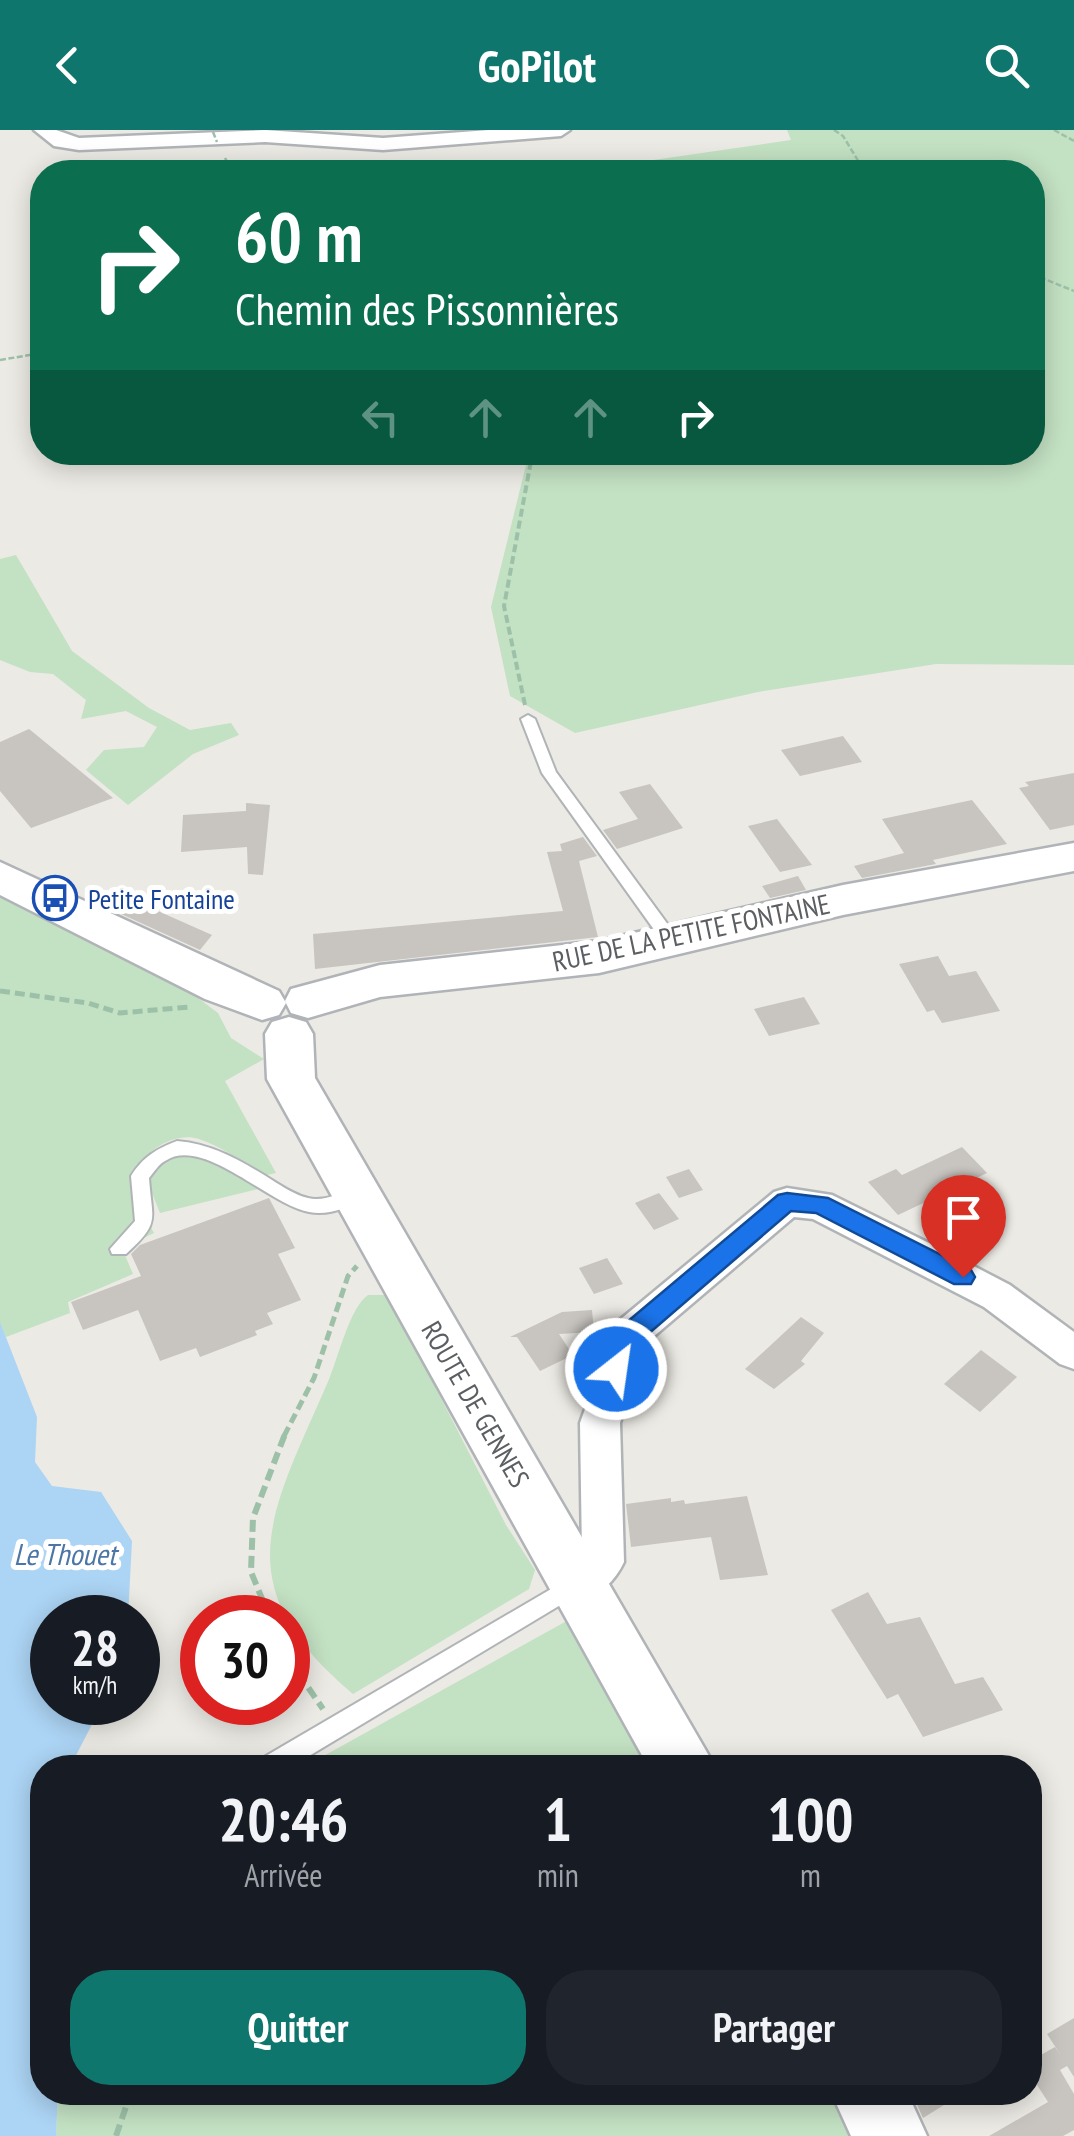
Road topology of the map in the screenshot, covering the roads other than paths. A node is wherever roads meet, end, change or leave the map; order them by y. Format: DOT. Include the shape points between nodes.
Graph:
graph roads {
  1 [pos="43,130"];
  2 [pos="561,130"];
  3 [pos="528,719"];
  4 [pos="1074,857"];
  5 [pos="0,877"];
  6 [pos="671,941"];
  7 [pos="270,1006"];
  8 [pos="368,1218"];
  9 [pos="119,1249"];
  10 [pos="1074,1353"];
  11 [pos="580,1582"];
  12 [pos="289,1755"];
  13 [pos="677,1755"];
  14 [pos="874,2105"];
  15 [pos="891,2136"];
  1 -- 2 [label="street" via="79,144 248,136 383,144"];
  3 -- 6 [label="lane" via="549,774"];
  4 -- 6 [label="main road, RUE DE LA PETITE FONTAINE" via="843,900"];
  5 -- 7 [label="main road"];
  6 -- 7 [label="main road, RUE DE LA PETITE FONTAINE" via="599,957 380,981"];
  7 -- 8 [label="main road, ROUTE DE GENNES" via="291,1079"];
  8 -- 9 [label="lane" via="302,1204 202,1149 174,1150 150,1160 140,1176 148,1215 142,1230"];
  8 -- 11 [label="main road, ROUTE DE GENNES"];
  10 -- 11 [label="street" via="963,1277 820,1204 787,1202 630,1334 600,1423 603,1562"];
  11 -- 12 [label="lane"];
  11 -- 13 [label="main road, ROUTE DE GENNES"];
  14 -- 15 [label="main road"];
}
